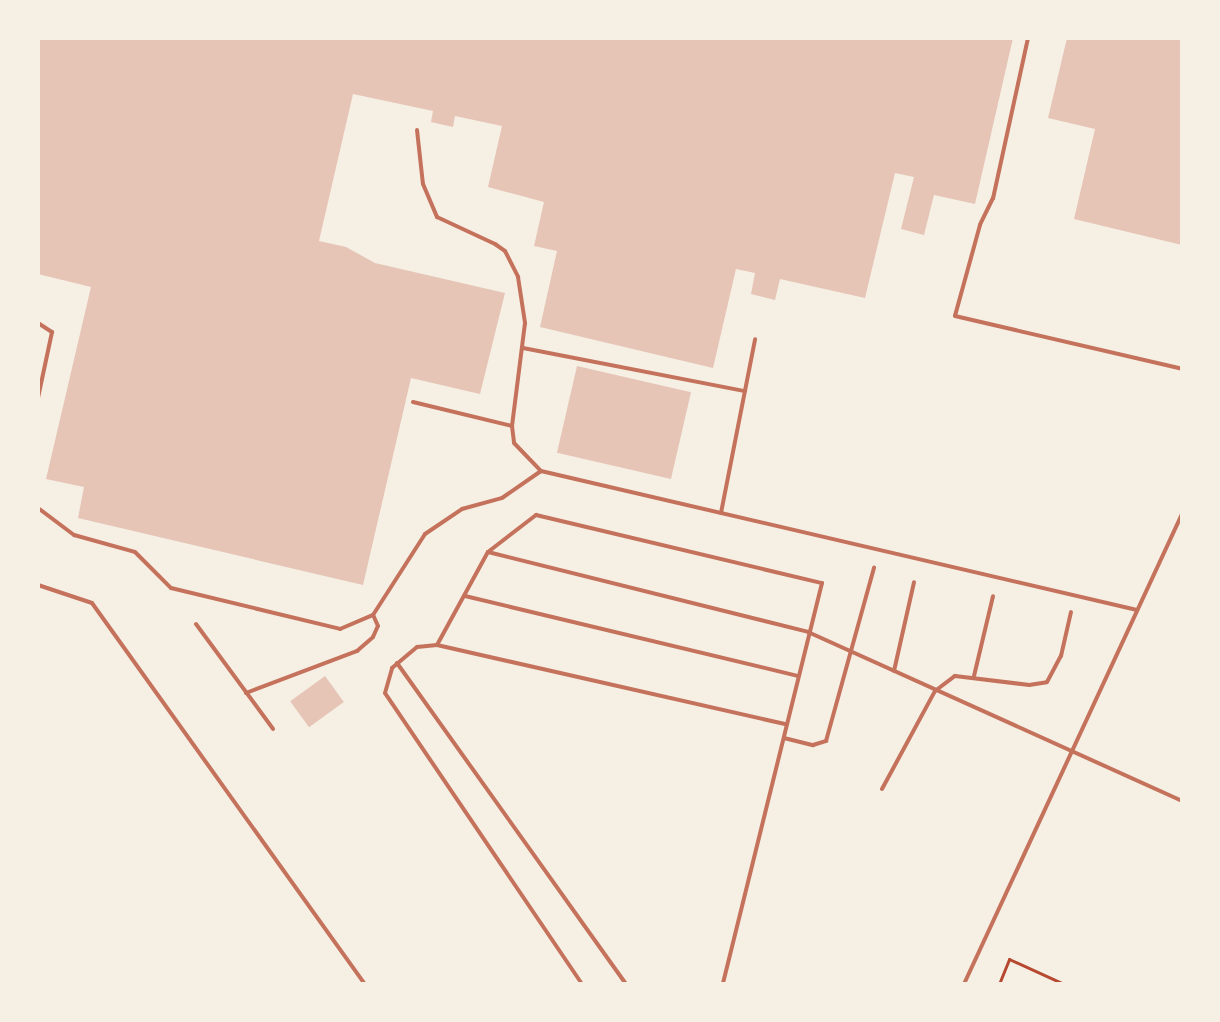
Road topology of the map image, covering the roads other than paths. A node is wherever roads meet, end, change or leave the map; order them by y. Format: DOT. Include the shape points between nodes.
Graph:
graph roads {
  1 [pos="1028,38"];
  2 [pos="417,130"];
  3 [pos="38,323"];
  4 [pos="755,339"];
  5 [pos="523,348"];
  6 [pos="1182,369"];
  7 [pos="745,391"];
  8 [pos="38,398"];
  9 [pos="413,402"];
  10 [pos="512,426"];
  11 [pos="541,471"];
  12 [pos="38,508"];
  13 [pos="721,513"];
  14 [pos="1182,514"];
  15 [pos="488,552"];
  16 [pos="874,568"];
  17 [pos="914,582"];
  18 [pos="38,585"];
  19 [pos="465,596"];
  20 [pos="993,596"];
  21 [pos="1137,610"];
  22 [pos="1071,612"];
  23 [pos="373,615"];
  24 [pos="196,624"];
  25 [pos="808,632"];
  26 [pos="437,645"];
  27 [pos="850,655"];
  28 [pos="397,663"];
  29 [pos="894,671"];
  30 [pos="797,676"];
  31 [pos="974,676"];
  32 [pos="935,691"];
  33 [pos="246,693"];
  34 [pos="786,724"];
  35 [pos="273,729"];
  36 [pos="784,738"];
  37 [pos="1073,749"];
  38 [pos="882,789"];
  39 [pos="1182,801"];
  40 [pos="365,984"];
  41 [pos="582,984"];
  42 [pos="626,984"];
  43 [pos="723,984"];
  44 [pos="964,984"];
  1 -- 6 [label="lane" via="993,198 980,225 955,316"];
  2 -- 5 [label="lane" via="423,184 437,217 505,251 518,277"];
  3 -- 8 [label="lane" via="52,332"];
  4 -- 7 [label="lane"];
  5 -- 7 [label="lane"];
  5 -- 10 [label="lane"];
  7 -- 13 [label="lane"];
  9 -- 10 [label="lane"];
  10 -- 11 [label="lane" via="514,443"];
  11 -- 13 [label="lane"];
  11 -- 23 [label="lane" via="502,498 462,509 425,534"];
  12 -- 23 [label="lane" via="74,535 135,552 171,588 340,629"];
  13 -- 21 [label="lane"];
  14 -- 21 [label="lane"];
  15 -- 19 [label="lane"];
  15 -- 25 [label="lane"];
  15 -- 25 [label="lane" via="536,515 822,583"];
  16 -- 27 [label="lane"];
  17 -- 29 [label="lane"];
  18 -- 40 [label="lane" via="92,603"];
  19 -- 26 [label="lane"];
  19 -- 30 [label="lane"];
  20 -- 31 [label="lane"];
  21 -- 37 [label="lane"];
  22 -- 31 [label="lane" via="1061,656 1047,682 1029,685"];
  23 -- 33 [label="lane" via="378,626 357,651"];
  24 -- 33 [label="lane"];
  25 -- 27 [label="lane"];
  25 -- 30 [label="lane"];
  26 -- 28 [label="lane" via="417,647"];
  26 -- 34 [label="lane"];
  27 -- 29 [label="lane"];
  27 -- 36 [label="lane" via="826,741 813,745"];
  28 -- 41 [label="lane" via="385,693"];
  28 -- 42 [label="lane"];
  29 -- 32 [label="lane"];
  30 -- 34 [label="lane"];
  31 -- 32 [label="lane" via="955,676"];
  32 -- 37 [label="lane"];
  32 -- 38 [label="lane"];
  33 -- 35 [label="lane"];
  34 -- 36 [label="lane"];
  36 -- 43 [label="lane"];
  37 -- 39 [label="lane"];
  37 -- 44 [label="lane"];
}
